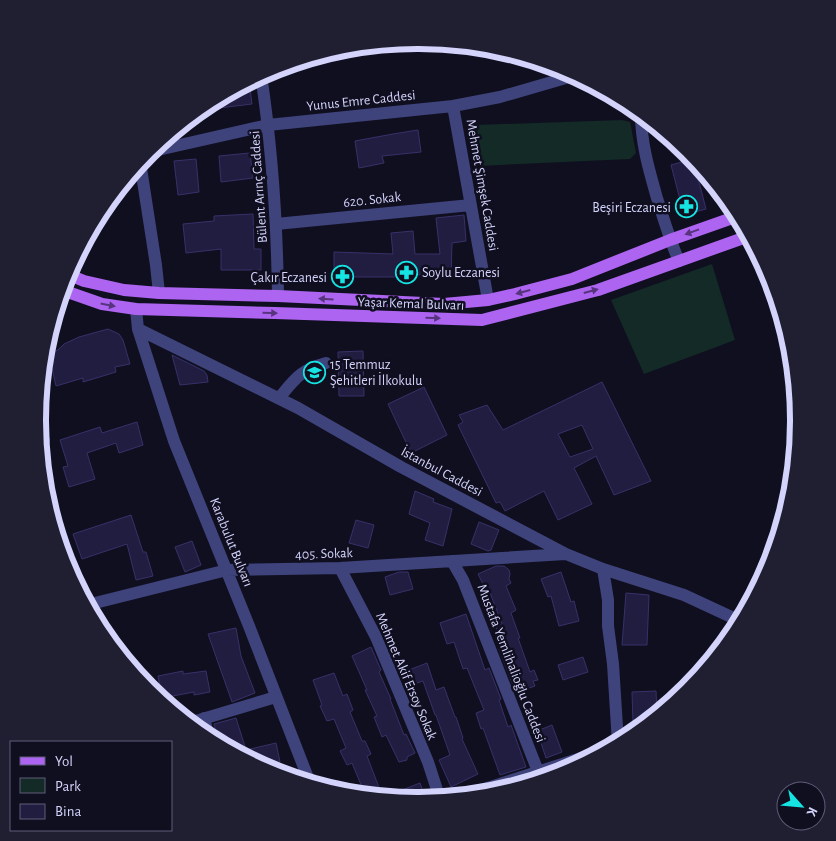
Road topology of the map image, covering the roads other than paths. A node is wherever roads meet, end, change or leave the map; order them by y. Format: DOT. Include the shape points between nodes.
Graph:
graph roads {
  1 [pos="564,79"];
  2 [pos="262,83"];
  3 [pos="453,106"];
  4 [pos="641,124"];
  5 [pos="268,125"];
  6 [pos="165,148"];
  7 [pos="142,172"];
  8 [pos="471,204"];
  9 [pos="730,219"];
  10 [pos="276,224"];
  11 [pos="742,239"];
  12 [pos="670,240"];
  13 [pos="679,261"];
  14 [pos="75,277"];
  15 [pos="69,293"];
  16 [pos="159,293"];
  17 [pos="278,296"];
  18 [pos="488,300"];
  19 [pos="136,310"];
  20 [pos="138,329"];
  21 [pos="326,363"];
  22 [pos="279,398"];
  23 [pos="566,554"];
  24 [pos="452,560"];
  25 [pos="340,568"];
  26 [pos="603,569"];
  27 [pos="227,570"];
  28 [pos="95,604"];
  29 [pos="733,618"];
  30 [pos="276,697"];
  31 [pos="204,718"];
  32 [pos="198,720"];
  33 [pos="206,726"];
  34 [pos="617,734"];
  35 [pos="539,772"];
  36 [pos="307,775"];
  37 [pos="437,791"];
  1 -- 3 [label="street, Yunus Emre Caddesi" via="500,97"];
  2 -- 5 [label="street, Bülent Arınç Caddesi"];
  3 -- 5 [label="street, Yunus Emre Caddesi"];
  3 -- 8 [label="street, Mehmet Şimşek Caddesi"];
  4 -- 12 [label="street" via="645,159"];
  5 -- 6 [label="street, Yunus Emre Caddesi"];
  5 -- 10 [label="street, Bülent Arınç Caddesi"];
  7 -- 16 [label="street"];
  8 -- 10 [label="street, 620. Sokak"];
  8 -- 18 [label="street, Mehmet Şimşek Caddesi"];
  9 -- 12 [label="main road, Yaşar Kemal Bulvarı, one-way"];
  10 -- 17 [label="street, Bülent Arınç Caddesi"];
  11 -- 13 [label="main road, Yaşar Kemal Bulvarı"];
  12 -- 13 [label="street"];
  12 -- 18 [label="main road, Yaşar Kemal Bulvarı, one-way" via="572,279"];
  19 -- 13 [label="main road, Yaşar Kemal Bulvarı, one-way" via="482,320 598,290"];
  14 -- 16 [label="main road, Yaşar Kemal Bulvarı" via="124,290"];
  15 -- 19 [label="main road, Yaşar Kemal Bulvarı, one-way" via="102,304"];
  16 -- 17 [label="main road, Yaşar Kemal Bulvarı"];
  18 -- 17 [label="main road, Yaşar Kemal Bulvarı, one-way" via="444,304"];
  19 -- 20 [label="street, Karabulut Bulvarı"];
  20 -- 22 [label="street, İstanbul Caddesi"];
  20 -- 27 [label="street, Karabulut Bulvarı" via="174,441"];
  21 -- 22 [label="street" via="297,376"];
  22 -- 23 [label="street, İstanbul Caddesi"];
  23 -- 24 [label="street, 405. Sokak"];
  23 -- 26 [label="street, İstanbul Caddesi"];
  24 -- 25 [label="street, 405. Sokak"];
  24 -- 35 [label="street, Mustafa Yemlihalioğlu Caddesi" via="464,580"];
  25 -- 27 [label="street, 405. Sokak"];
  25 -- 37 [label="street, Mehmet Akif Ersoy Sokak" via="376,637"];
  26 -- 29 [label="street, İstanbul Caddesi" via="684,595"];
  26 -- 34 [label="street"];
  27 -- 28 [label="street, 405. Sokak"];
  27 -- 30 [label="street, Karabulut Bulvarı"];
  30 -- 31 [label="street"];
  30 -- 36 [label="street, Karabulut Bulvarı"];
  31 -- 32 [label="street"];
  31 -- 33 [label="street"];
}
